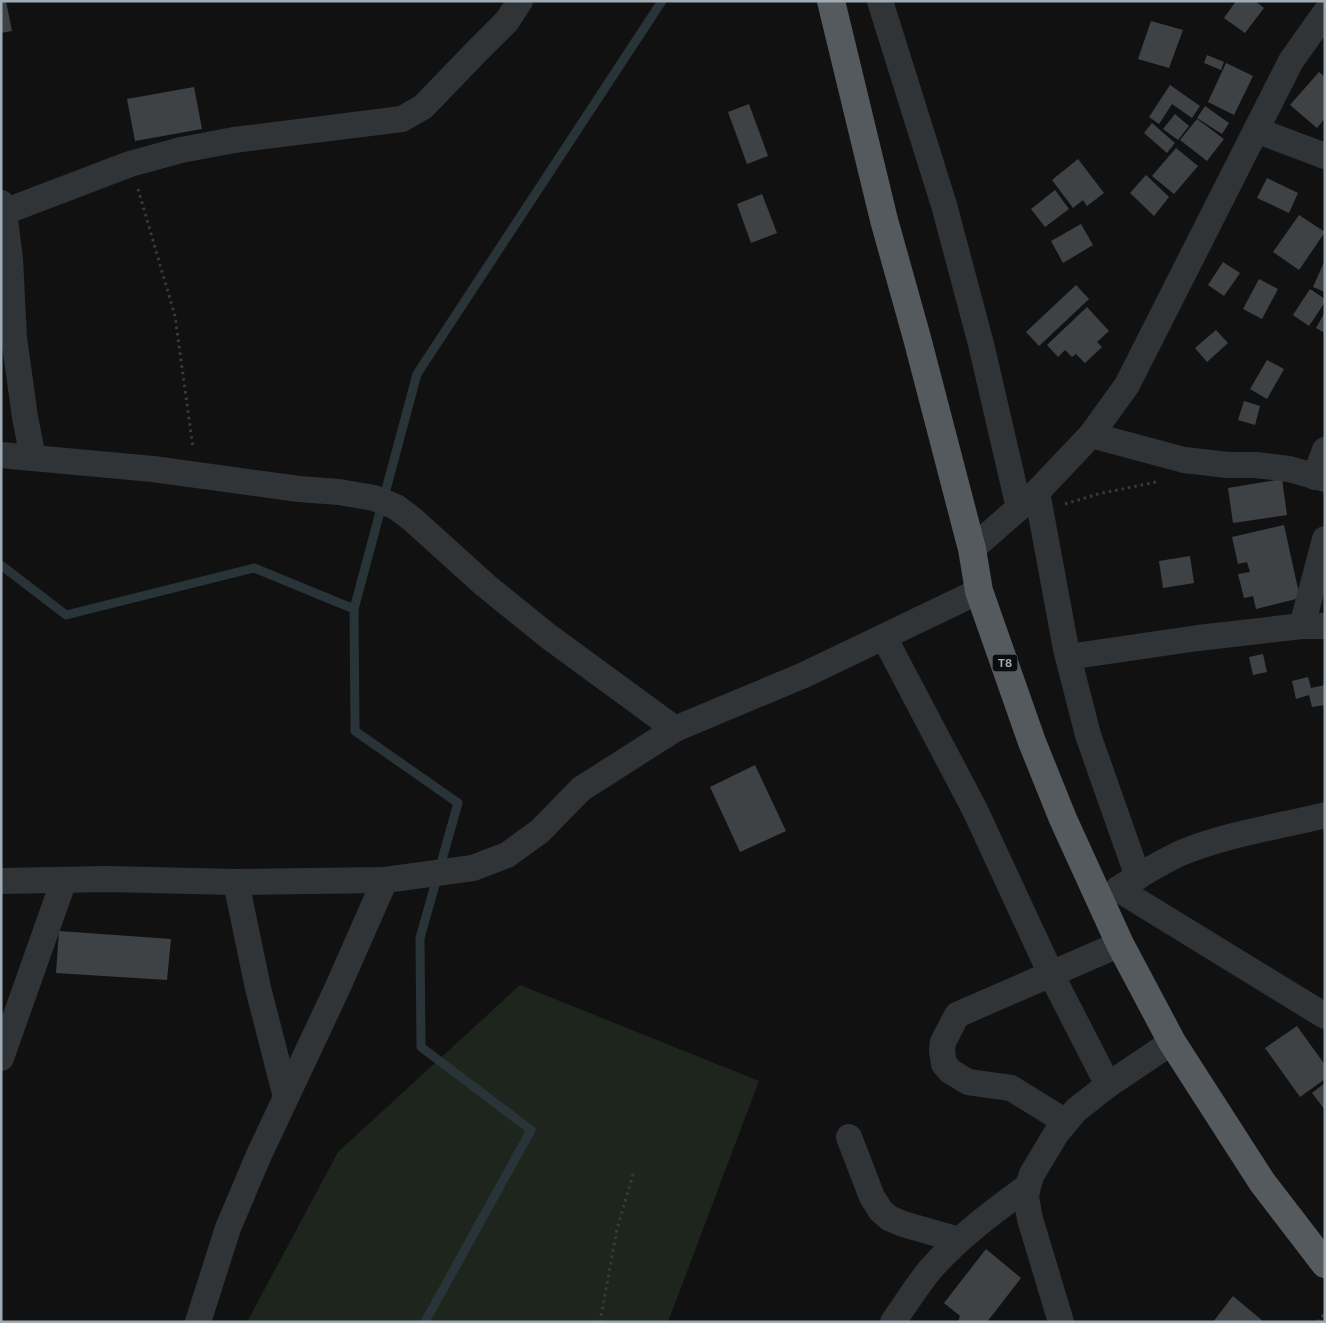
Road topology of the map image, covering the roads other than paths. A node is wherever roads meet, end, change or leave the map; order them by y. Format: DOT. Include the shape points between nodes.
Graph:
graph roads {
  1 [pos="520,1"];
  2 [pos="831,1"];
  3 [pos="880,1"];
  4 [pos="1325,12"];
  5 [pos="1256,130"];
  6 [pos="1325,156"];
  7 [pos="3,207"];
  8 [pos="1091,434"];
  9 [pos="1325,450"];
  10 [pos="1,455"];
  11 [pos="33,458"];
  12 [pos="1320,478"];
  13 [pos="1032,504"];
  14 [pos="1325,539"];
  15 [pos="972,549"];
  16 [pos="979,591"];
  17 [pos="1314,626"];
  18 [pos="884,637"];
  19 [pos="1068,657"];
  20 [pos="675,729"];
  21 [pos="1325,815"];
  22 [pos="64,880"];
  23 [pos="385,880"];
  24 [pos="1,881"];
  25 [pos="236,882"];
  26 [pos="1118,888"];
  27 [pos="1120,944"];
  28 [pos="1051,974"];
  29 [pos="1325,1016"];
  30 [pos="1172,1042"];
  31 [pos="1,1058"];
  32 [pos="1108,1085"];
  33 [pos="286,1097"];
  34 [pos="1066,1122"];
  35 [pos="849,1138"];
  36 [pos="1028,1186"];
  37 [pos="959,1240"];
  38 [pos="1325,1264"];
  39 [pos="198,1322"];
  40 [pos="893,1322"];
  41 [pos="1061,1322"];
  1 -- 7 [label="street" via="507,22 423,107 402,119 234,140 181,150"];
  2 -- 15 [label="highway, T8" via="884,220"];
  3 -- 13 [label="street" via="944,205 981,344"];
  4 -- 5 [label="street" via="1291,61"];
  5 -- 6 [label="street"];
  5 -- 8 [label="street" via="1127,385"];
  7 -- 11 [label="street" via="10,259 14,338"];
  8 -- 12 [label="street" via="1184,460 1289,469"];
  8 -- 13 [label="street"];
  9 -- 12 [label="street"];
  10 -- 11 [label="street"];
  11 -- 20 [label="street" via="197,474 339,492 385,502 412,519 485,586 548,636"];
  13 -- 15 [label="street"];
  13 -- 19 [label="street"];
  14 -- 17 [label="street"];
  15 -- 16 [label="highway, T8"];
  16 -- 18 [label="street"];
  16 -- 26 [label="highway, T8" via="1063,819"];
  17 -- 19 [label="street" via="1198,638"];
  18 -- 20 [label="street" via="804,675"];
  18 -- 28 [label="street" via="974,810"];
  19 -- 26 [label="street" via="1088,735"];
  20 -- 23 [label="street" via="580,789 540,831 507,854 472,868"];
  21 -- 26 [label="street" via="1198,847"];
  22 -- 24 [label="street"];
  22 -- 25 [label="street"];
  22 -- 31 [label="street"];
  23 -- 25 [label="street"];
  23 -- 33 [label="street"];
  25 -- 33 [label="street" via="258,988"];
  26 -- 27 [label="highway, T8"];
  26 -- 29 [label="street"];
  27 -- 28 [label="street"];
  27 -- 30 [label="highway, T8"];
  28 -- 32 [label="street"];
  28 -- 34 [label="street" via="957,1015 943,1042 942,1051 944,1064 968,1082 1011,1088"];
  30 -- 32 [label="street"];
  30 -- 38 [label="highway, T8" via="1262,1182"];
  32 -- 34 [label="street"];
  33 -- 39 [label="street" via="228,1228"];
  34 -- 36 [label="street" via="1046,1149"];
  35 -- 37 [label="street" via="872,1197 881,1211 903,1224"];
  36 -- 37 [label="street"];
  36 -- 41 [label="street" via="1026,1197 1030,1219"];
  37 -- 40 [label="street" via="929,1272"];
}
